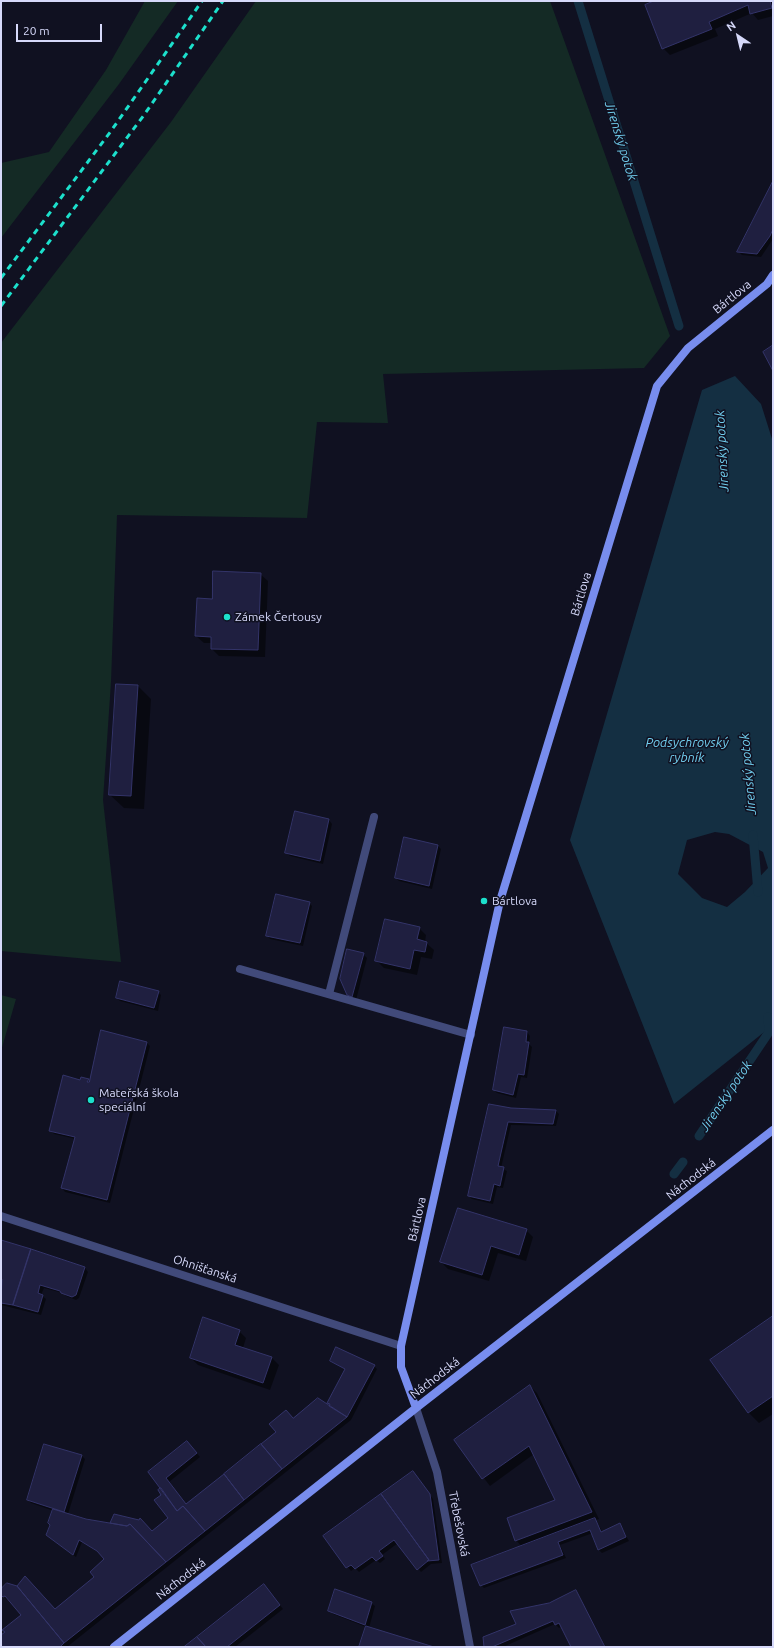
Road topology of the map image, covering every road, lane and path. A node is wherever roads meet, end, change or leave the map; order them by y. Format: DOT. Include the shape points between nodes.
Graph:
graph roads {
  1 [pos="773,275"];
  2 [pos="374,817"];
  3 [pos="240,969"];
  4 [pos="329,994"];
  5 [pos="471,1034"];
  6 [pos="773,1130"];
  7 [pos="1,1216"];
  8 [pos="401,1346"];
  9 [pos="416,1408"];
  10 [pos="114,1647"];
  11 [pos="470,1647"];
  1 -- 5 [label="street, Bártlova" via="767,284 688,348 657,386 503,894"];
  2 -- 4 [label="street"];
  3 -- 4 [label="street"];
  4 -- 5 [label="street"];
  5 -- 8 [label="street, Bártlova"];
  6 -- 9 [label="street, Náchodská"];
  7 -- 8 [label="street, Ohnišťanská"];
  8 -- 9 [label="street, Bártlova" via="401,1367"];
  9 -- 10 [label="street, Náchodská"];
  9 -- 11 [label="street, Třebešovská" via="437,1472"];
}
